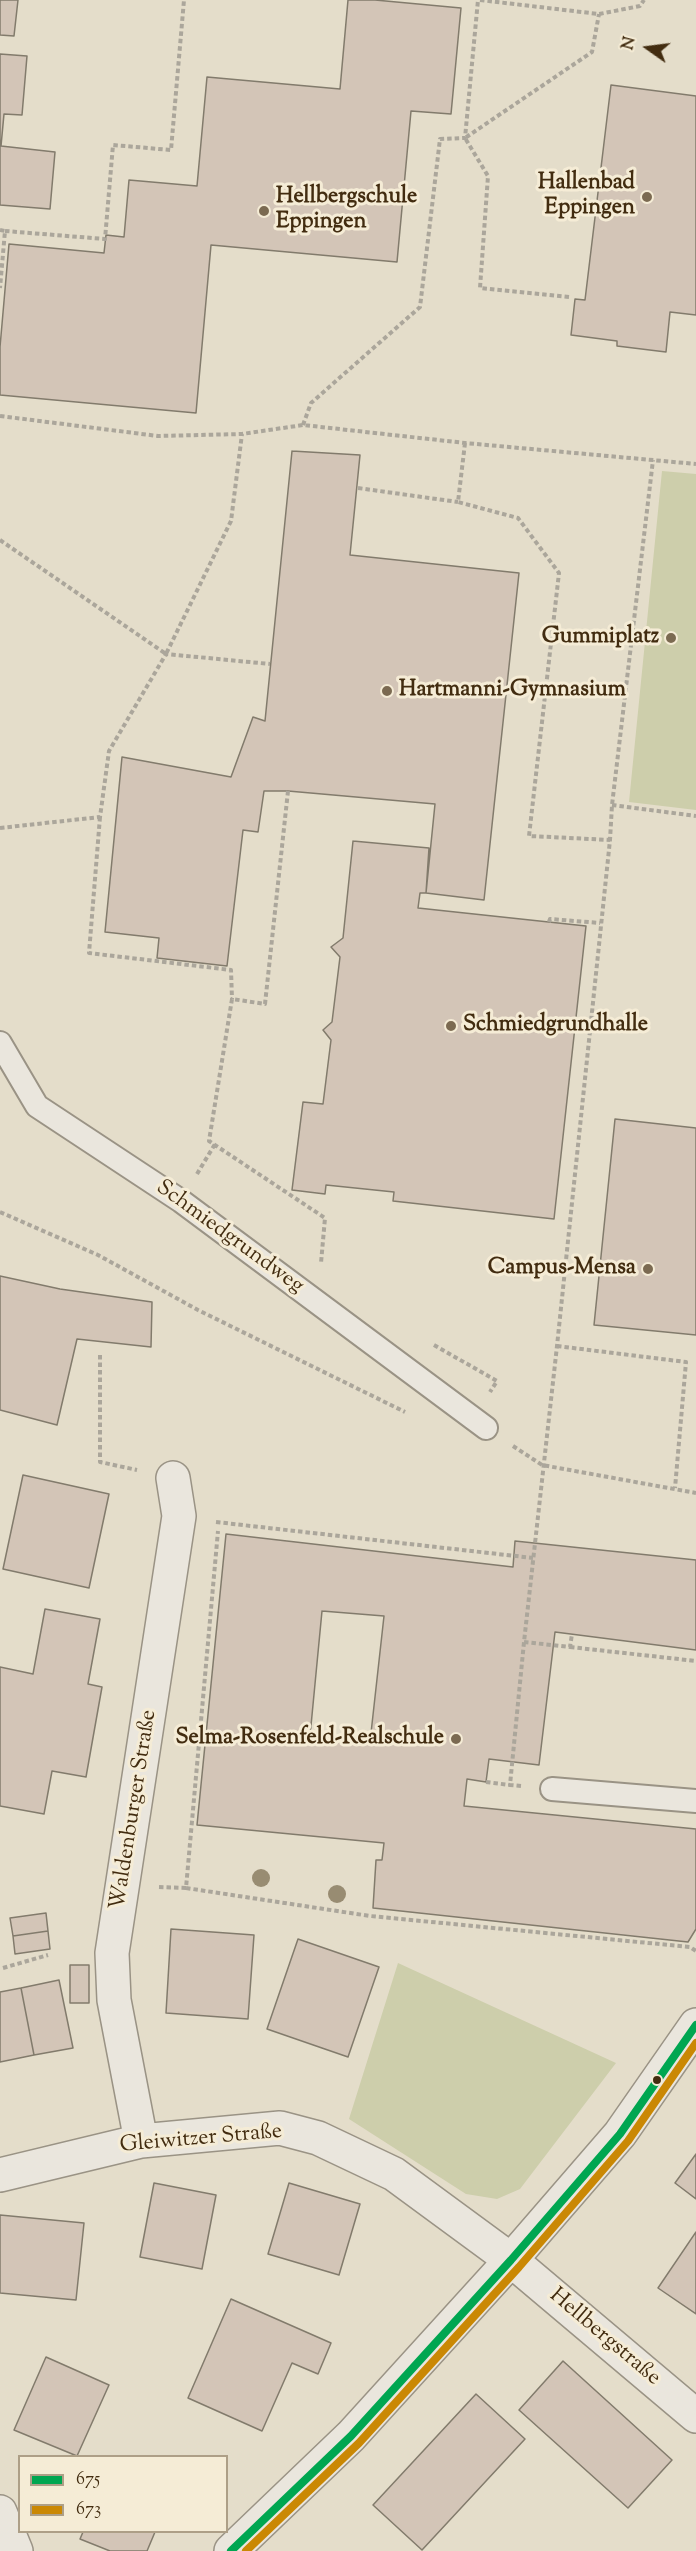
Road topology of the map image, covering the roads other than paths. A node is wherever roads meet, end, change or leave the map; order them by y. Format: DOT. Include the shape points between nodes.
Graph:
graph roads {
  1 [pos="0,1042"];
  2 [pos="480,1424"];
  3 [pos="173,1478"];
  4 [pos="552,1789"];
  5 [pos="696,1801"];
  6 [pos="696,2025"];
  7 [pos="141,2141"];
  8 [pos="0,2175"];
  9 [pos="511,2260"];
  10 [pos="696,2416"];
  11 [pos="0,2512"];
  12 [pos="16,2551"];
  13 [pos="231,2551"];
  1 -- 2 [label="lane, Schmiedgrundweg" via="37,1106 181,1201"];
  3 -- 7 [label="street, Waldenburger Straße" via="179,1516 112,1953 114,2000"];
  4 -- 5 [label="lane"];
  6 -- 9 [label="street" via="620,2134"];
  7 -- 8 [label="street, Gleiwitzer Straße"];
  7 -- 9 [label="street, Gleiwitzer Straße" via="280,2128 318,2138 394,2174"];
  9 -- 10 [label="street, Hellbergstraße"];
  9 -- 13 [label="street" via="351,2436"];
  11 -- 12 [label="street"];
}
